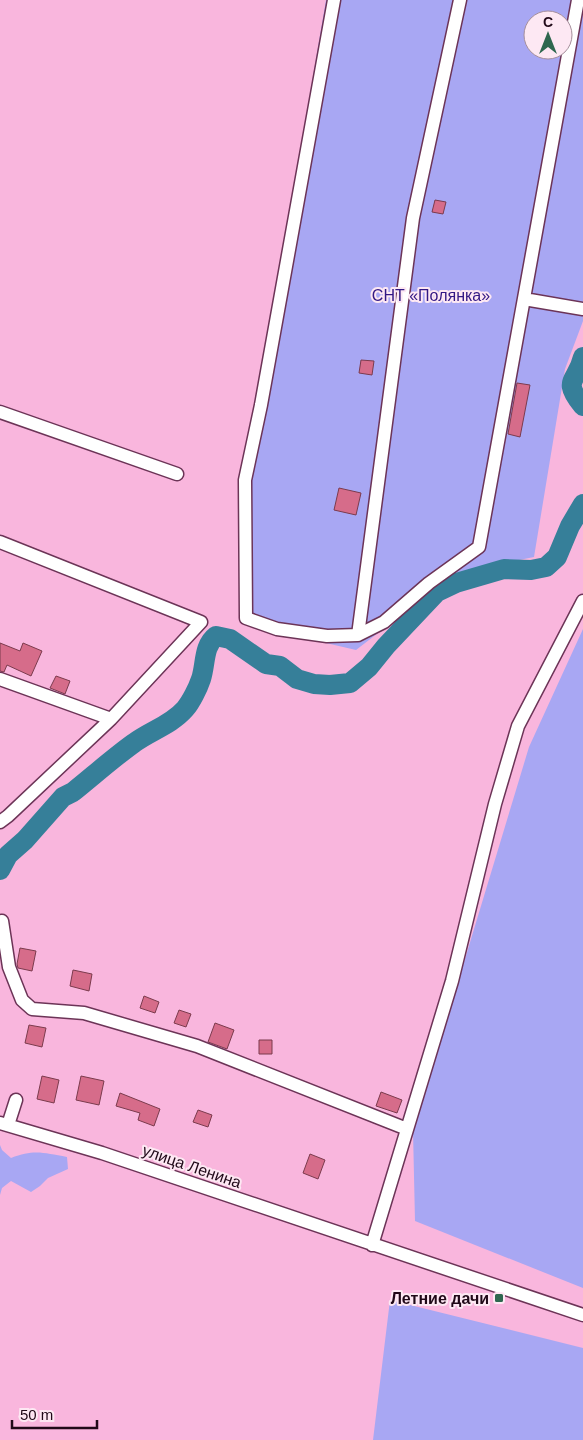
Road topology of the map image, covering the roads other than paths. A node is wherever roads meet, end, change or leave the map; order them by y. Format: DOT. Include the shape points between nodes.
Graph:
graph roads {
  1 [pos="334,0"];
  2 [pos="460,0"];
  3 [pos="578,0"];
  4 [pos="524,298"];
  5 [pos="583,309"];
  6 [pos="0,412"];
  7 [pos="177,474"];
  8 [pos="0,542"];
  9 [pos="583,601"];
  10 [pos="358,635"];
  11 [pos="0,679"];
  12 [pos="111,719"];
  13 [pos="3,817"];
  14 [pos="2,920"];
  15 [pos="16,1100"];
  16 [pos="4,1124"];
  17 [pos="407,1129"];
  18 [pos="372,1245"];
  19 [pos="583,1315"];
  1 -- 10 [label="street" via="245,480 246,618 278,629 327,636"];
  2 -- 10 [label="street" via="414,218"];
  3 -- 4 [label="street"];
  4 -- 5 [label="street"];
  4 -- 10 [label="street" via="479,547 429,582 384,622"];
  6 -- 7 [label="street"];
  8 -- 12 [label="street" via="201,622"];
  9 -- 17 [label="street" via="518,726 495,804 452,981"];
  11 -- 12 [label="street"];
  12 -- 13 [label="street"];
  14 -- 17 [label="street" via="9,967 22,1000 32,1009 84,1013 198,1046"];
  15 -- 16 [label="street"];
  16 -- 18 [label="street, улица Ленина" via="102,1153"];
  17 -- 18 [label="street"];
  18 -- 19 [label="street, улица Ленина"];
}
